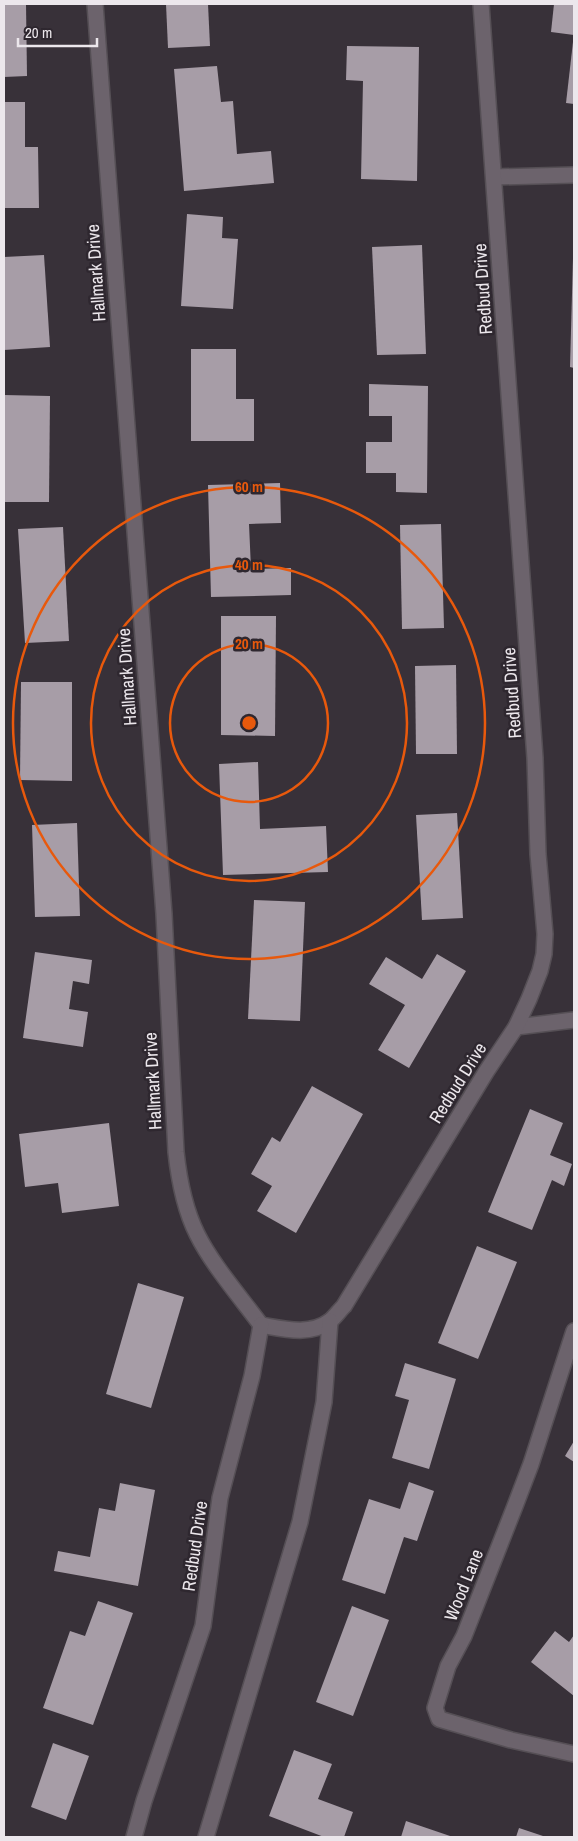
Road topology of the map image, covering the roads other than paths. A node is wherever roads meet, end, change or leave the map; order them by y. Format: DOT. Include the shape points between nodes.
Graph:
graph roads {
  1 [pos="95,4"];
  2 [pos="481,4"];
  3 [pos="574,175"];
  4 [pos="494,177"];
  5 [pos="574,1020"];
  6 [pos="516,1027"];
  7 [pos="330,1321"];
  8 [pos="261,1325"];
  9 [pos="574,1331"];
  10 [pos="574,1754"];
  11 [pos="134,1837"];
  12 [pos="206,1837"];
  1 -- 8 [label="street, Hallmark Drive" via="164,914 179,1181 197,1235"];
  2 -- 4 [label="street, Redbud Drive"];
  3 -- 4 [label="street"];
  4 -- 6 [label="street, Redbud Drive" via="545,934 540,971"];
  5 -- 6 [label="street"];
  6 -- 7 [label="street, Redbud Drive" via="349,1298"];
  7 -- 8 [label="street, Redbud Drive" via="313,1330"];
  7 -- 12 [label="street" via="324,1402 300,1522"];
  8 -- 11 [label="street, Redbud Drive" via="252,1376 220,1498 203,1626"];
  9 -- 10 [label="street, Wood Lane" via="531,1464 464,1636 448,1666 435,1708 439,1718"];
}
